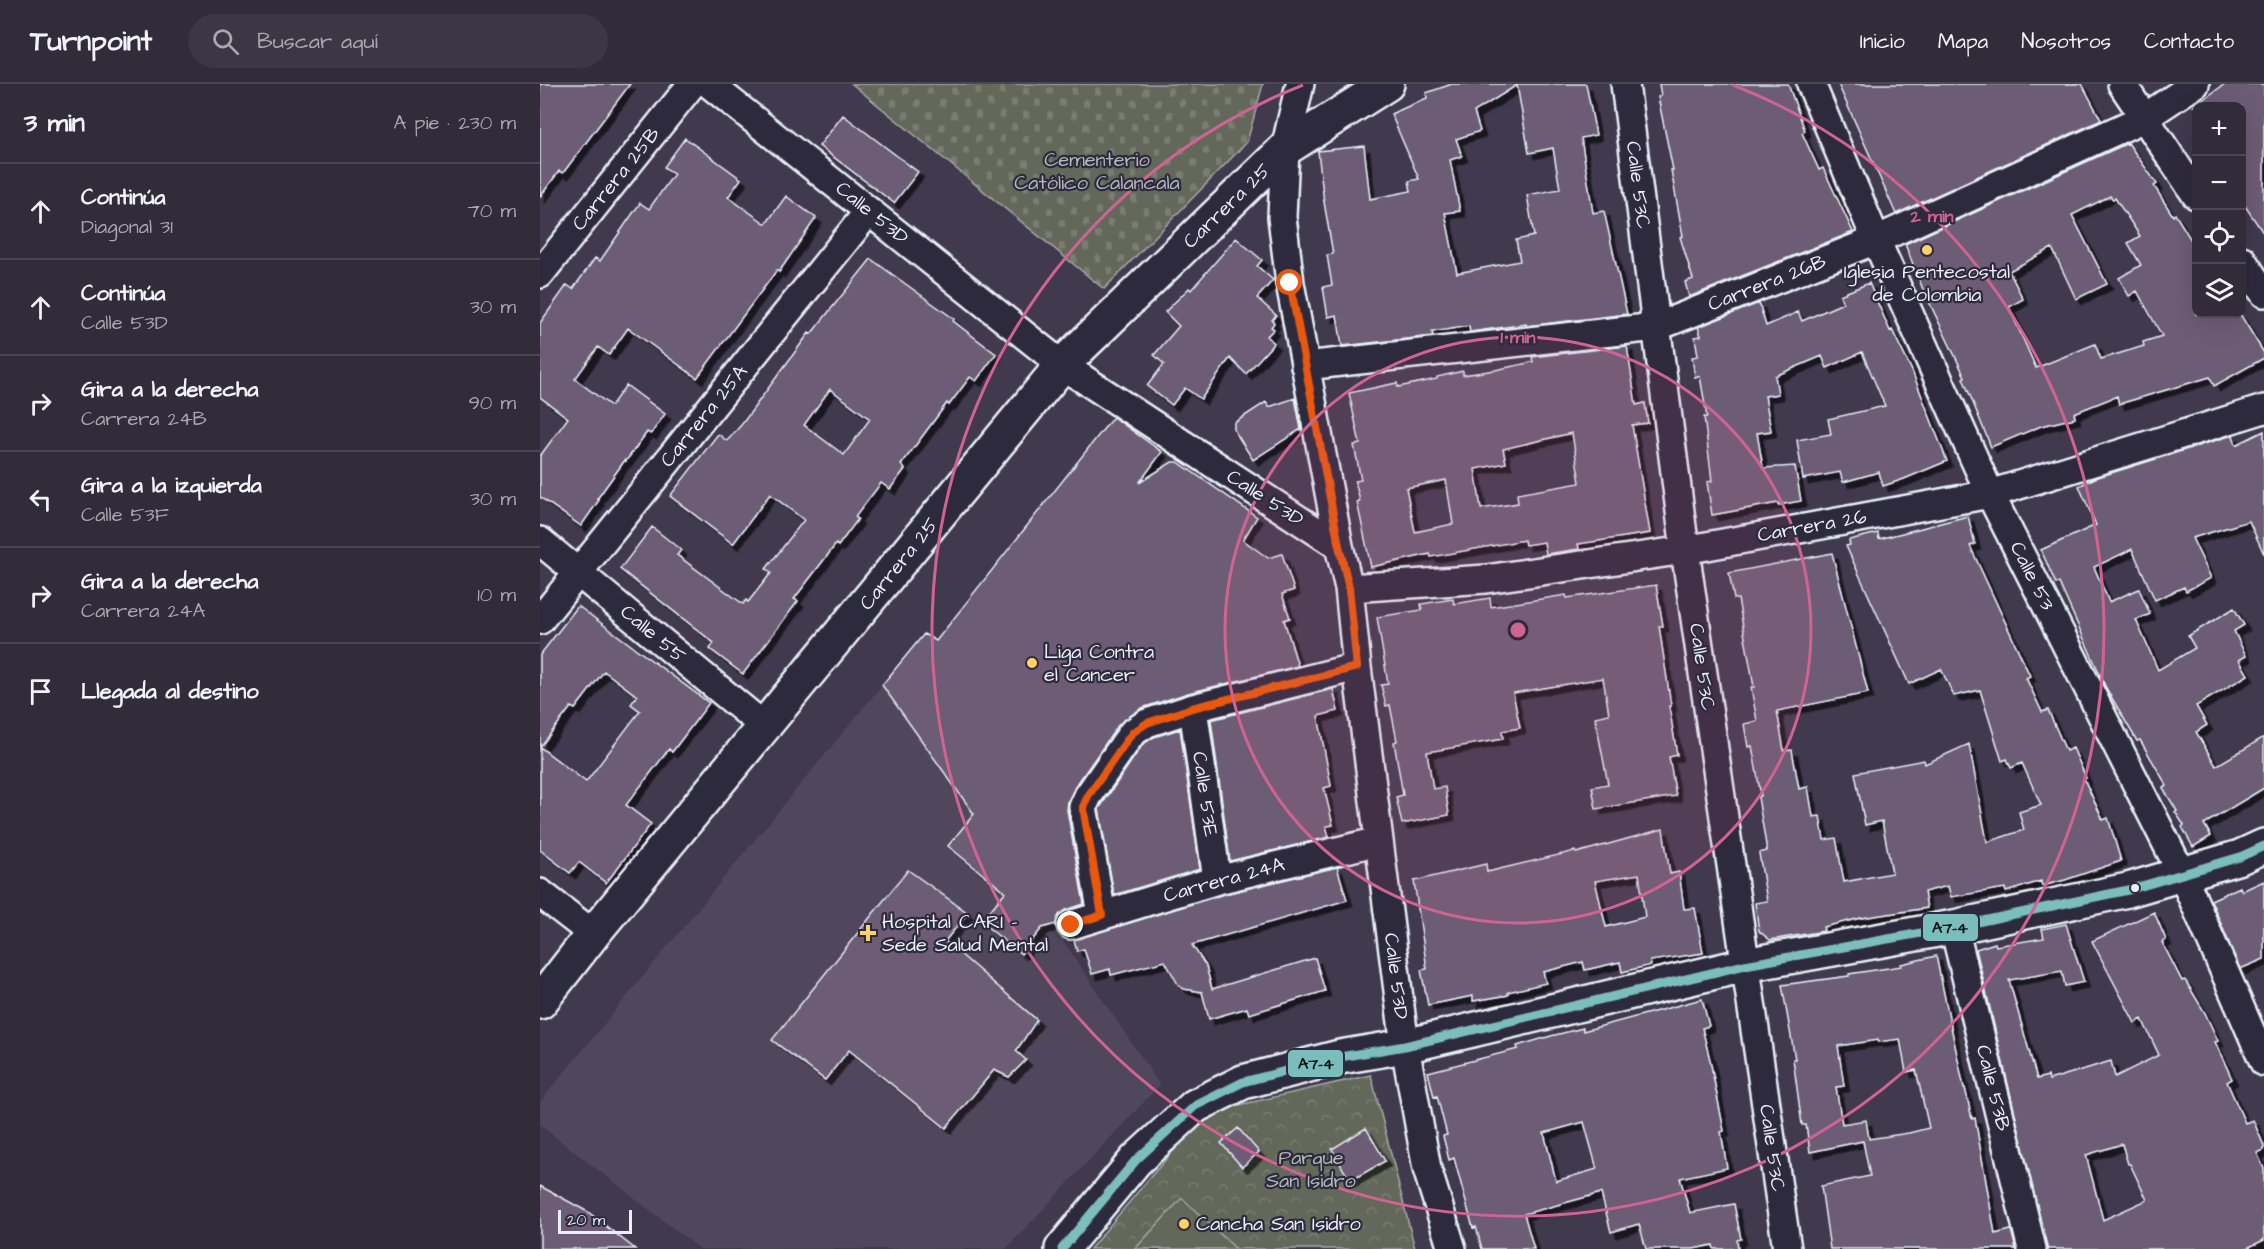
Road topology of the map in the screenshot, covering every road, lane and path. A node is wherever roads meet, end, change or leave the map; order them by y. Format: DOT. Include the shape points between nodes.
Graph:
graph roads {
  1 [pos="692,84"];
  2 [pos="709,84"];
  3 [pos="1300,84"];
  4 [pos="1387,84"];
  5 [pos="1625,84"];
  6 [pos="1811,84"];
  7 [pos="2122,84"];
  8 [pos="2195,84"];
  9 [pos="2144,118"];
  10 [pos="1285,149"];
  11 [pos="2192,189"];
  12 [pos="869,211"];
  13 [pos="1876,240"];
  14 [pos="2244,264"];
  15 [pos="540,274"];
  16 [pos="2264,293"];
  17 [pos="1656,327"];
  18 [pos="1062,365"];
  19 [pos="1305,366"];
  20 [pos="2264,409"];
  21 [pos="1990,494"];
  22 [pos="540,541"];
  23 [pos="1339,546"];
  24 [pos="1685,550"];
  25 [pos="578,573"];
  26 [pos="1349,588"];
  27 [pos="540,620"];
  28 [pos="1357,667"];
  29 [pos="1192,708"];
  30 [pos="765,727"];
  31 [pos="1379,841"];
  32 [pos="2264,846"];
  33 [pos="2182,874"];
  34 [pos="1217,880"];
  35 [pos="540,893"];
  36 [pos="1102,915"];
  37 [pos="1071,925"];
  38 [pos="1954,927"];
  39 [pos="594,934"];
  40 [pos="1745,965"];
  41 [pos="540,1002"];
  42 [pos="1405,1046"];
  43 [pos="2264,1062"];
  44 [pos="1062,1249"];
  45 [pos="1452,1249"];
  46 [pos="1787,1249"];
  47 [pos="2032,1249"];
  1 -- 15 [label="street, Carrera 25B"];
  2 -- 12 [label="street, Calle 53D"];
  3 -- 10 [label="street"];
  4 -- 10 [label="street, Carrera 25"];
  5 -- 17 [label="street, Calle 53C"];
  6 -- 13 [label="street, Calle 53"];
  7 -- 9 [label="street"];
  8 -- 9 [label="street, Carrera 26B"];
  9 -- 11 [label="street"];
  9 -- 13 [label="street, Carrera 26B"];
  10 -- 18 [label="street, Carrera 25"];
  10 -- 19 [label="street" via="1282,217"];
  12 -- 18 [label="street, Calle 53D"];
  12 -- 25 [label="street, Carrera 25A"];
  13 -- 17 [label="street, Carrera 26B"];
  13 -- 21 [label="street, Calle 53"];
  14 -- 16 [label="street"];
  17 -- 19 [label="street, Carrera 26B"];
  17 -- 24 [label="street, Calle 53C"];
  18 -- 23 [label="street, Calle 53D"];
  18 -- 30 [label="street, Carrera 25"];
  19 -- 23 [label="street"];
  20 -- 21 [label="street, Carrera 26"];
  21 -- 24 [label="street, Carrera 26"];
  21 -- 33 [label="street, Calle 53"];
  22 -- 25 [label="street, Calle 55"];
  23 -- 26 [label="street, Calle 53D"];
  24 -- 26 [label="street, Carrera 26" via="1486,579"];
  24 -- 40 [label="street, Calle 53C"];
  25 -- 27 [label="street, Carrera 25A"];
  25 -- 30 [label="street, Calle 55"];
  26 -- 28 [label="street, Calle 53D"];
  28 -- 29 [label="street"];
  28 -- 31 [label="street, Calle 53D"];
  29 -- 34 [label="street, Calle 53E"];
  29 -- 36 [label="street" via="1147,723 1132,733 1083,807"];
  30 -- 39 [label="street, Carrera 25"];
  31 -- 34 [label="street, Carrera 24A"];
  31 -- 42 [label="street, Calle 53D"];
  32 -- 33 [label="street"];
  33 -- 38 [label="street" via="2128,890"];
  33 -- 43 [label="street, Calle 53"];
  34 -- 36 [label="street, Carrera 24A"];
  35 -- 39 [label="street"];
  36 -- 37 [label="street, Carrera 24A"];
  38 -- 40 [label="street"];
  38 -- 47 [label="street, Calle 53B"];
  39 -- 41 [label="street, Carrera 25"];
  40 -- 42 [label="street"];
  40 -- 46 [label="street, Calle 53C"];
  42 -- 44 [label="street" via="1340,1057 1243,1082 1195,1106 1136,1160"];
  42 -- 45 [label="street, Calle 53D" via="1426,1169"];
}
